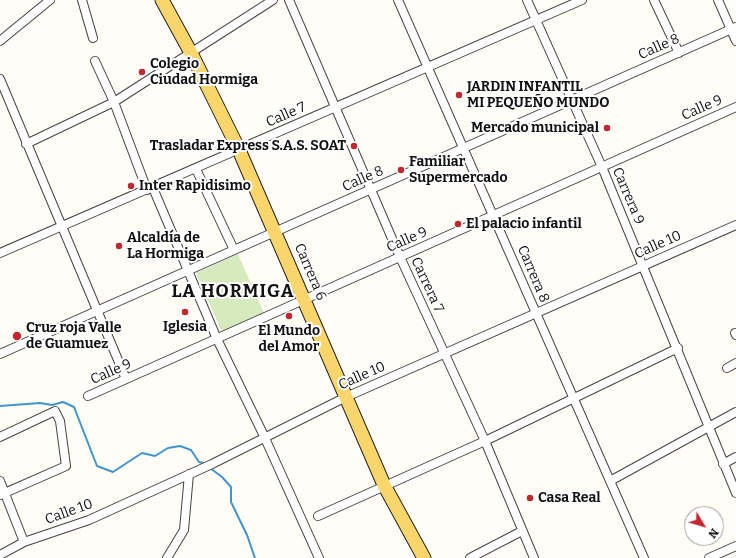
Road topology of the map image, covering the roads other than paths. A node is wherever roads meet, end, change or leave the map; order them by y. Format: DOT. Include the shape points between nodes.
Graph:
graph roads {
  1 [pos="50,0"];
  2 [pos="82,0"];
  3 [pos="162,0"];
  4 [pos="272,0"];
  5 [pos="289,0"];
  6 [pos="398,0"];
  7 [pos="528,0"];
  8 [pos="582,0"];
  9 [pos="654,0"];
  10 [pos="718,0"];
  11 [pos="537,20"];
  12 [pos="734,28"];
  13 [pos="93,38"];
  14 [pos="0,41"];
  15 [pos="736,41"];
  16 [pos="192,53"];
  17 [pos="678,53"];
  18 [pos="94,61"];
  19 [pos="427,68"];
  20 [pos="0,79"];
  21 [pos="573,100"];
  22 [pos="114,102"];
  23 [pos="736,107"];
  24 [pos="334,108"];
  25 [pos="26,144"];
  26 [pos="463,148"];
  27 [pos="239,150"];
  28 [pos="602,167"];
  29 [pos="196,169"];
  30 [pos="150,189"];
  31 [pos="370,190"];
  32 [pos="494,215"];
  33 [pos="736,225"];
  34 [pos="62,227"];
  35 [pos="275,232"];
  36 [pos="234,250"];
  37 [pos="0,253"];
  38 [pos="400,257"];
  39 [pos="643,266"];
  40 [pos="188,271"];
  41 [pos="305,300"];
  42 [pos="98,311"];
  43 [pos="536,313"];
  44 [pos="217,339"];
  45 [pos="678,348"];
  46 [pos="445,353"];
  47 [pos="0,354"];
  48 [pos="736,363"];
  49 [pos="726,368"];
  50 [pos="126,379"];
  51 [pos="88,396"];
  52 [pos="346,397"];
  53 [pos="574,398"];
  54 [pos="736,412"];
  55 [pos="709,427"];
  56 [pos="264,436"];
  57 [pos="0,437"];
  58 [pos="485,441"];
  59 [pos="736,457"];
  60 [pos="723,464"];
  61 [pos="189,474"];
  62 [pos="0,481"];
  63 [pos="610,481"];
  64 [pos="384,485"];
  65 [pos="736,493"];
  66 [pos="2,494"];
  67 [pos="318,516"];
  68 [pos="522,531"];
  69 [pos="24,542"];
  70 [pos="736,546"];
  71 [pos="0,555"];
  72 [pos="167,558"];
  73 [pos="319,558"];
  74 [pos="424,558"];
  75 [pos="470,558"];
  76 [pos="534,558"];
  77 [pos="644,558"];
  78 [pos="709,558"];
  1 -- 14 [label="street"];
  2 -- 13 [label="street"];
  3 -- 16 [label="main road, Carrera 6"];
  4 -- 16 [label="street"];
  5 -- 24 [label="street, Carrera 7"];
  6 -- 19 [label="street, Carrera 8"];
  7 -- 11 [label="street, Carrera 9"];
  8 -- 11 [label="street, Calle 7"];
  9 -- 17 [label="street"];
  10 -- 12 [label="street"];
  11 -- 19 [label="street, Calle 7"];
  11 -- 21 [label="street, Carrera 9"];
  12 -- 15 [label="street"];
  12 -- 17 [label="street, Calle 8"];
  16 -- 22 [label="street"];
  16 -- 27 [label="main road, Carrera 6"];
  17 -- 21 [label="street, Calle 8"];
  18 -- 22 [label="street"];
  19 -- 24 [label="street, Calle 7"];
  19 -- 26 [label="street, Carrera 8"];
  20 -- 25 [label="street"];
  21 -- 26 [label="street, Calle 8"];
  21 -- 28 [label="street, Carrera 9"];
  22 -- 25 [label="street"];
  22 -- 30 [label="street"];
  23 -- 28 [label="street, Calle 9"];
  24 -- 27 [label="street, Calle 7"];
  24 -- 31 [label="street, Carrera 7"];
  25 -- 34 [label="street"];
  26 -- 31 [label="street, Calle 8"];
  26 -- 32 [label="street, Carrera 8"];
  27 -- 29 [label="street, Calle 7"];
  27 -- 35 [label="main road, Carrera 6"];
  28 -- 32 [label="street, Calle 9"];
  28 -- 39 [label="street, Carrera 9"];
  29 -- 30 [label="street, Calle 7"];
  29 -- 36 [label="street"];
  30 -- 34 [label="street, Calle 7"];
  30 -- 40 [label="street"];
  31 -- 35 [label="street, Calle 8"];
  31 -- 38 [label="street, Carrera 7"];
  32 -- 38 [label="street, Calle 9"];
  32 -- 43 [label="street, Carrera 8"];
  33 -- 39 [label="street, Calle 10"];
  34 -- 37 [label="street, Calle 7"];
  34 -- 42 [label="street"];
  35 -- 36 [label="street, Calle 8"];
  35 -- 41 [label="main road, Carrera 6"];
  36 -- 40 [label="street, Calle 8"];
  38 -- 41 [label="street, Calle 9"];
  38 -- 46 [label="street, Carrera 7"];
  39 -- 43 [label="street, Calle 10"];
  39 -- 45 [label="street, Carrera 9"];
  40 -- 42 [label="street, Calle 8"];
  40 -- 44 [label="street"];
  41 -- 44 [label="street, Calle 9"];
  41 -- 52 [label="main road, Carrera 6"];
  42 -- 47 [label="street, Calle 8"];
  42 -- 50 [label="street"];
  43 -- 46 [label="street, Calle 10"];
  43 -- 53 [label="street, Carrera 8"];
  44 -- 50 [label="street, Calle 9"];
  44 -- 56 [label="street"];
  45 -- 53 [label="street"];
  45 -- 55 [label="street, Carrera 9"];
  46 -- 52 [label="street, Calle 10"];
  46 -- 58 [label="street, Carrera 7"];
  48 -- 49 [label="street"];
  50 -- 51 [label="street, Calle 9"];
  52 -- 56 [label="street, Calle 10"];
  52 -- 64 [label="main road, Carrera 6"];
  53 -- 58 [label="street"];
  53 -- 63 [label="street, Carrera 8"];
  54 -- 55 [label="street"];
  55 -- 60 [label="street, Carrera 9"];
  55 -- 63 [label="street"];
  56 -- 61 [label="street, Calle 10"];
  56 -- 73 [label="street"];
  57 -- 66 [label="street" via="55,411 60,421 66,466"];
  58 -- 64 [label="street"];
  58 -- 68 [label="street, Carrera 7"];
  59 -- 60 [label="street"];
  60 -- 65 [label="street, Carrera 9"];
  61 -- 69 [label="street, Calle 10" via="89,520"];
  61 -- 72 [label="street" via="184,530"];
  62 -- 66 [label="street"];
  63 -- 77 [label="street, Carrera 8"];
  64 -- 67 [label="street"];
  64 -- 74 [label="main road, Carrera 6"];
  66 -- 69 [label="street"];
  68 -- 75 [label="street"];
  68 -- 76 [label="street, Carrera 7"];
  69 -- 71 [label="street, Calle 10"];
  70 -- 78 [label="street"];
}
